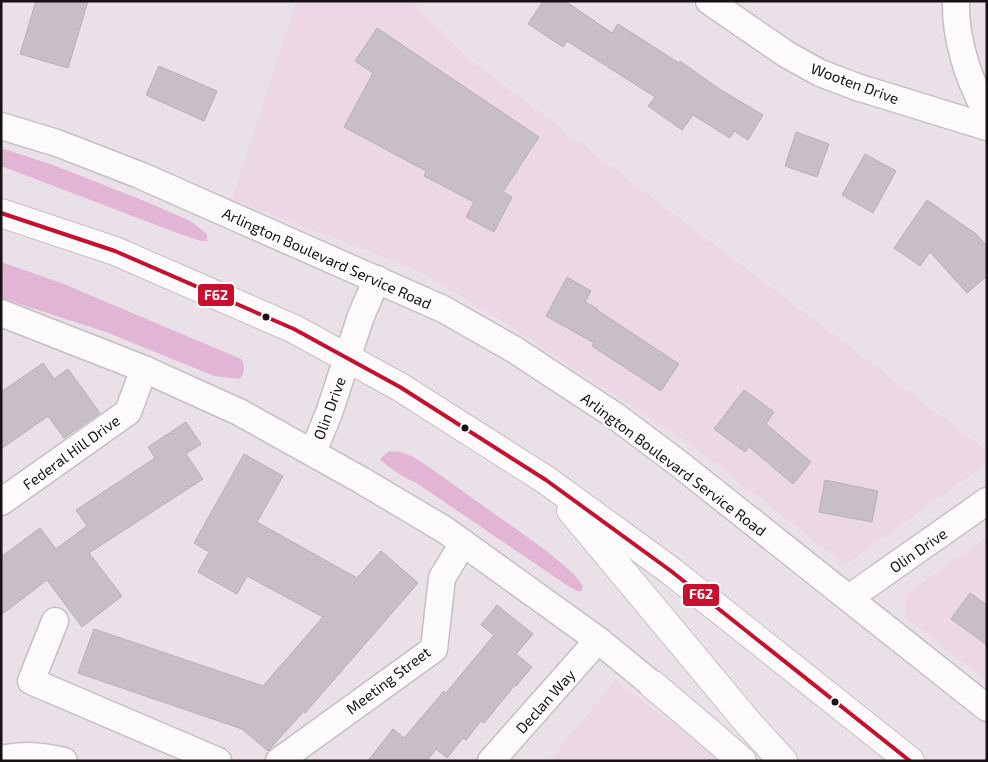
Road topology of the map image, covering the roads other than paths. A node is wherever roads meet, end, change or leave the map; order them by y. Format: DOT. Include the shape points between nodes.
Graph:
graph roads {
  1 [pos="709,1"];
  2 [pos="956,1"];
  3 [pos="987,114"];
  4 [pos="1,126"];
  5 [pos="987,127"];
  6 [pos="1,213"];
  7 [pos="377,279"];
  8 [pos="1,313"];
  9 [pos="347,358"];
  10 [pos="144,369"];
  11 [pos="313,452"];
  12 [pos="546,480"];
  13 [pos="987,501"];
  14 [pos="1,502"];
  15 [pos="463,543"];
  16 [pos="849,598"];
  17 [pos="55,621"];
  18 [pos="598,640"];
  19 [pos="653,685"];
  20 [pos="987,708"];
  21 [pos="1,760"];
  22 [pos="64,761"];
  23 [pos="218,761"];
  24 [pos="279,761"];
  25 [pos="491,761"];
  26 [pos="742,761"];
  27 [pos="783,761"];
  28 [pos="910,761"];
  1 -- 5 [label="street, Wooten Drive" via="786,54 820,72 857,87"];
  2 -- 3 [label="street" via="961,46 971,80"];
  4 -- 7 [label="street, Arlington Boulevard Service Road" via="57,143 142,176"];
  6 -- 9 [label="main road" via="115,251 294,329"];
  7 -- 9 [label="street, Olin Drive"];
  7 -- 16 [label="street, Arlington Boulevard Service Road" via="443,309 507,345 614,415"];
  8 -- 10 [label="street"];
  9 -- 11 [label="street, Olin Drive"];
  9 -- 12 [label="main road" via="400,387"];
  10 -- 11 [label="street" via="239,412"];
  10 -- 14 [label="street, Federal Hill Drive" via="128,412"];
  11 -- 15 [label="street"];
  12 -- 27 [label="main road"];
  12 -- 28 [label="main road" via="671,571"];
  13 -- 16 [label="street, Olin Drive"];
  15 -- 18 [label="street"];
  15 -- 24 [label="street, Meeting Street" via="442,578 434,649"];
  16 -- 20 [label="street, Arlington Boulevard Service Road"];
  17 -- 23 [label="street" via="32,681"];
  18 -- 19 [label="street"];
  18 -- 25 [label="street, Declan Way"];
  19 -- 26 [label="main road"];
  21 -- 22 [label="street" via="40,756"];
}
